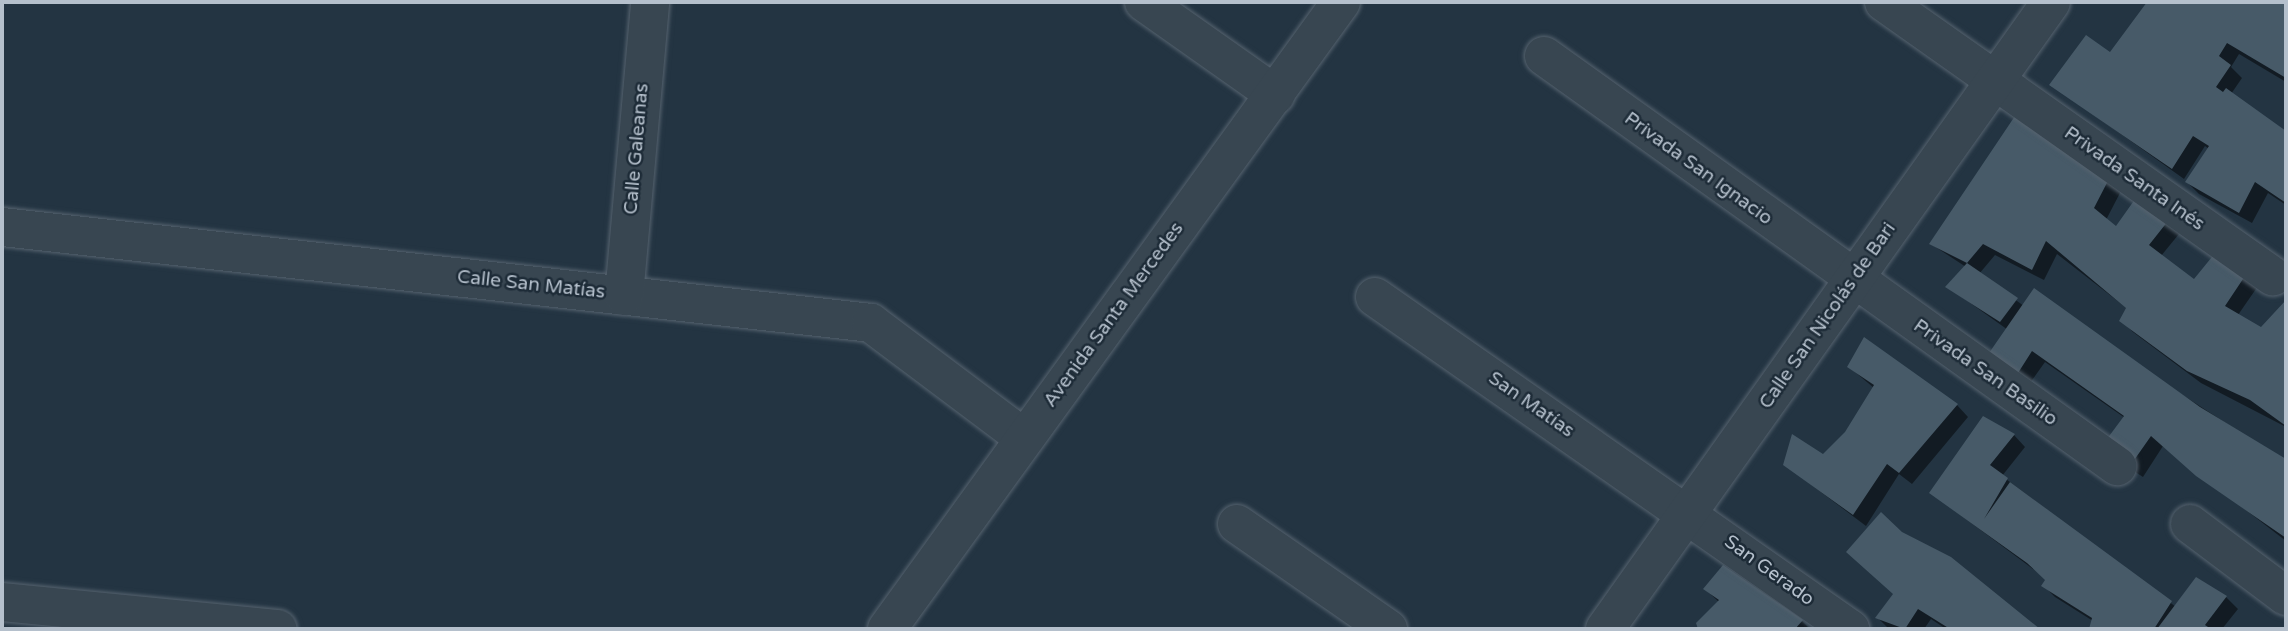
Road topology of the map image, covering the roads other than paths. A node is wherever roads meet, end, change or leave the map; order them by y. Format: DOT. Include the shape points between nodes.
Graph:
graph roads {
  1 [pos="650,2"];
  2 [pos="1144,2"];
  3 [pos="1341,2"];
  4 [pos="1884,2"];
  5 [pos="2051,2"];
  6 [pos="1544,56"];
  7 [pos="1995,82"];
  8 [pos="1276,95"];
  9 [pos="2,227"];
  10 [pos="2273,276"];
  11 [pos="1853,281"];
  12 [pos="624,296"];
  13 [pos="1375,297"];
  14 [pos="1024,438"];
  15 [pos="2117,466"];
  16 [pos="1688,512"];
  17 [pos="1237,524"];
  18 [pos="2190,524"];
  19 [pos="2286,596"];
  20 [pos="2,602"];
  21 [pos="278,629"];
  22 [pos="887,629"];
  23 [pos="1388,629"];
  24 [pos="1605,629"];
  25 [pos="1850,629"];
  1 -- 12 [label="street, Calle Galeanas"];
  2 -- 8 [label="street"];
  3 -- 8 [label="street, Avenida Santa Mercedes"];
  4 -- 7 [label="street, Privada Santa Inés"];
  5 -- 7 [label="street, Calle San Nicolás de Bari"];
  6 -- 11 [label="street, Privada San Ignacio"];
  7 -- 10 [label="street, Privada Santa Inés"];
  7 -- 11 [label="street, Calle San Nicolás de Bari"];
  8 -- 14 [label="street, Avenida Santa Mercedes"];
  9 -- 12 [label="street, Calle San Matías"];
  11 -- 15 [label="street, Privada San Basilio"];
  11 -- 16 [label="street, Calle San Nicolás de Bari"];
  12 -- 14 [label="street, Calle San Matías" via="871,323"];
  13 -- 16 [label="street, San Matías"];
  14 -- 22 [label="street, Avenida Santa Mercedes"];
  16 -- 24 [label="street, Calle San Nicolás de Bari"];
  16 -- 25 [label="street, San Gerado"];
  17 -- 23 [label="street"];
  18 -- 19 [label="street"];
  20 -- 21 [label="street"];
}
